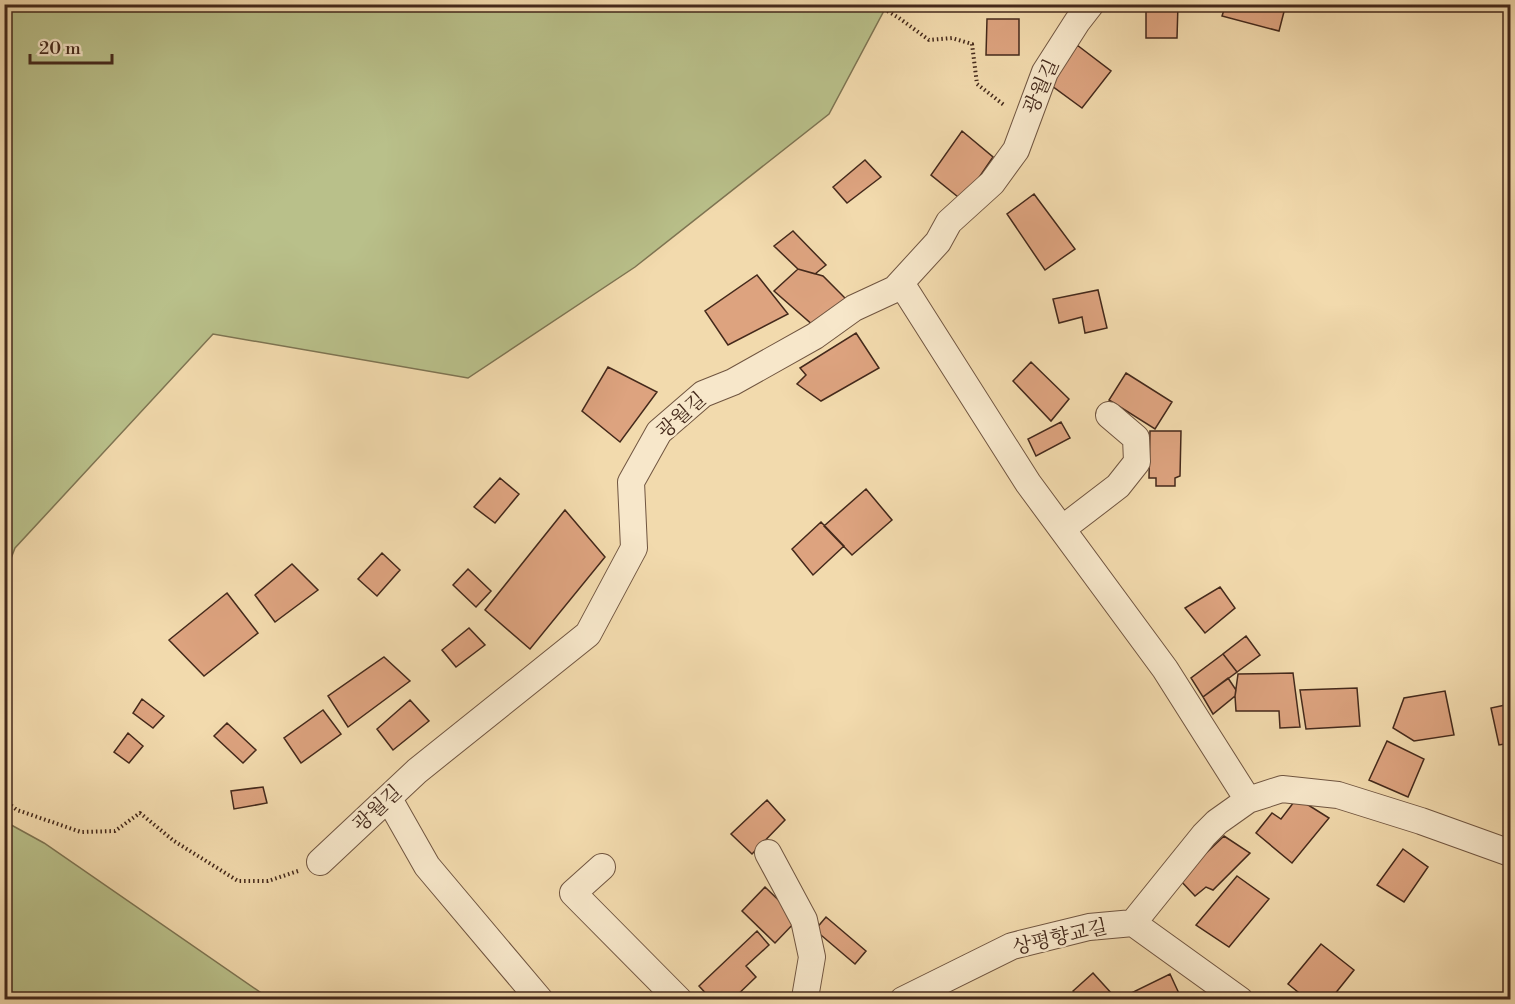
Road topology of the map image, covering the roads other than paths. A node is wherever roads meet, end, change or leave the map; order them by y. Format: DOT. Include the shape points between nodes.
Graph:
graph roads {
  1 [pos="1091,4"];
  2 [pos="901,283"];
  3 [pos="1109,415"];
  4 [pos="1062,529"];
  5 [pos="389,799"];
  6 [pos="1248,800"];
  7 [pos="768,853"];
  8 [pos="1510,853"];
  9 [pos="320,862"];
  10 [pos="602,867"];
  11 [pos="1134,923"];
  12 [pos="540,999"];
  13 [pos="679,999"];
  14 [pos="807,999"];
  15 [pos="903,999"];
  16 [pos="1240,999"];
  1 -- 2 [label="street, 광월길" via="1045,72 1016,150 992,183 949,222 938,242"];
  2 -- 4 [label="street" via="1028,483"];
  2 -- 5 [label="street, 광월길" via="743,376 703,394 659,432 631,482 634,548 588,634 417,771"];
  3 -- 4 [label="street" via="1136,438 1137,462 1118,486"];
  4 -- 6 [label="street" via="1165,669"];
  5 -- 9 [label="street, 광월길"];
  5 -- 12 [label="street" via="427,866"];
  6 -- 8 [label="street" via="1282,789 1338,795"];
  6 -- 11 [label="street" via="1216,822"];
  7 -- 14 [label="street" via="804,920 812,957"];
  10 -- 13 [label="street" via="573,893"];
  11 -- 15 [label="street, 상평향교길" via="1089,927 1012,946"];
  11 -- 16 [label="street, 상평향교길"];
}
